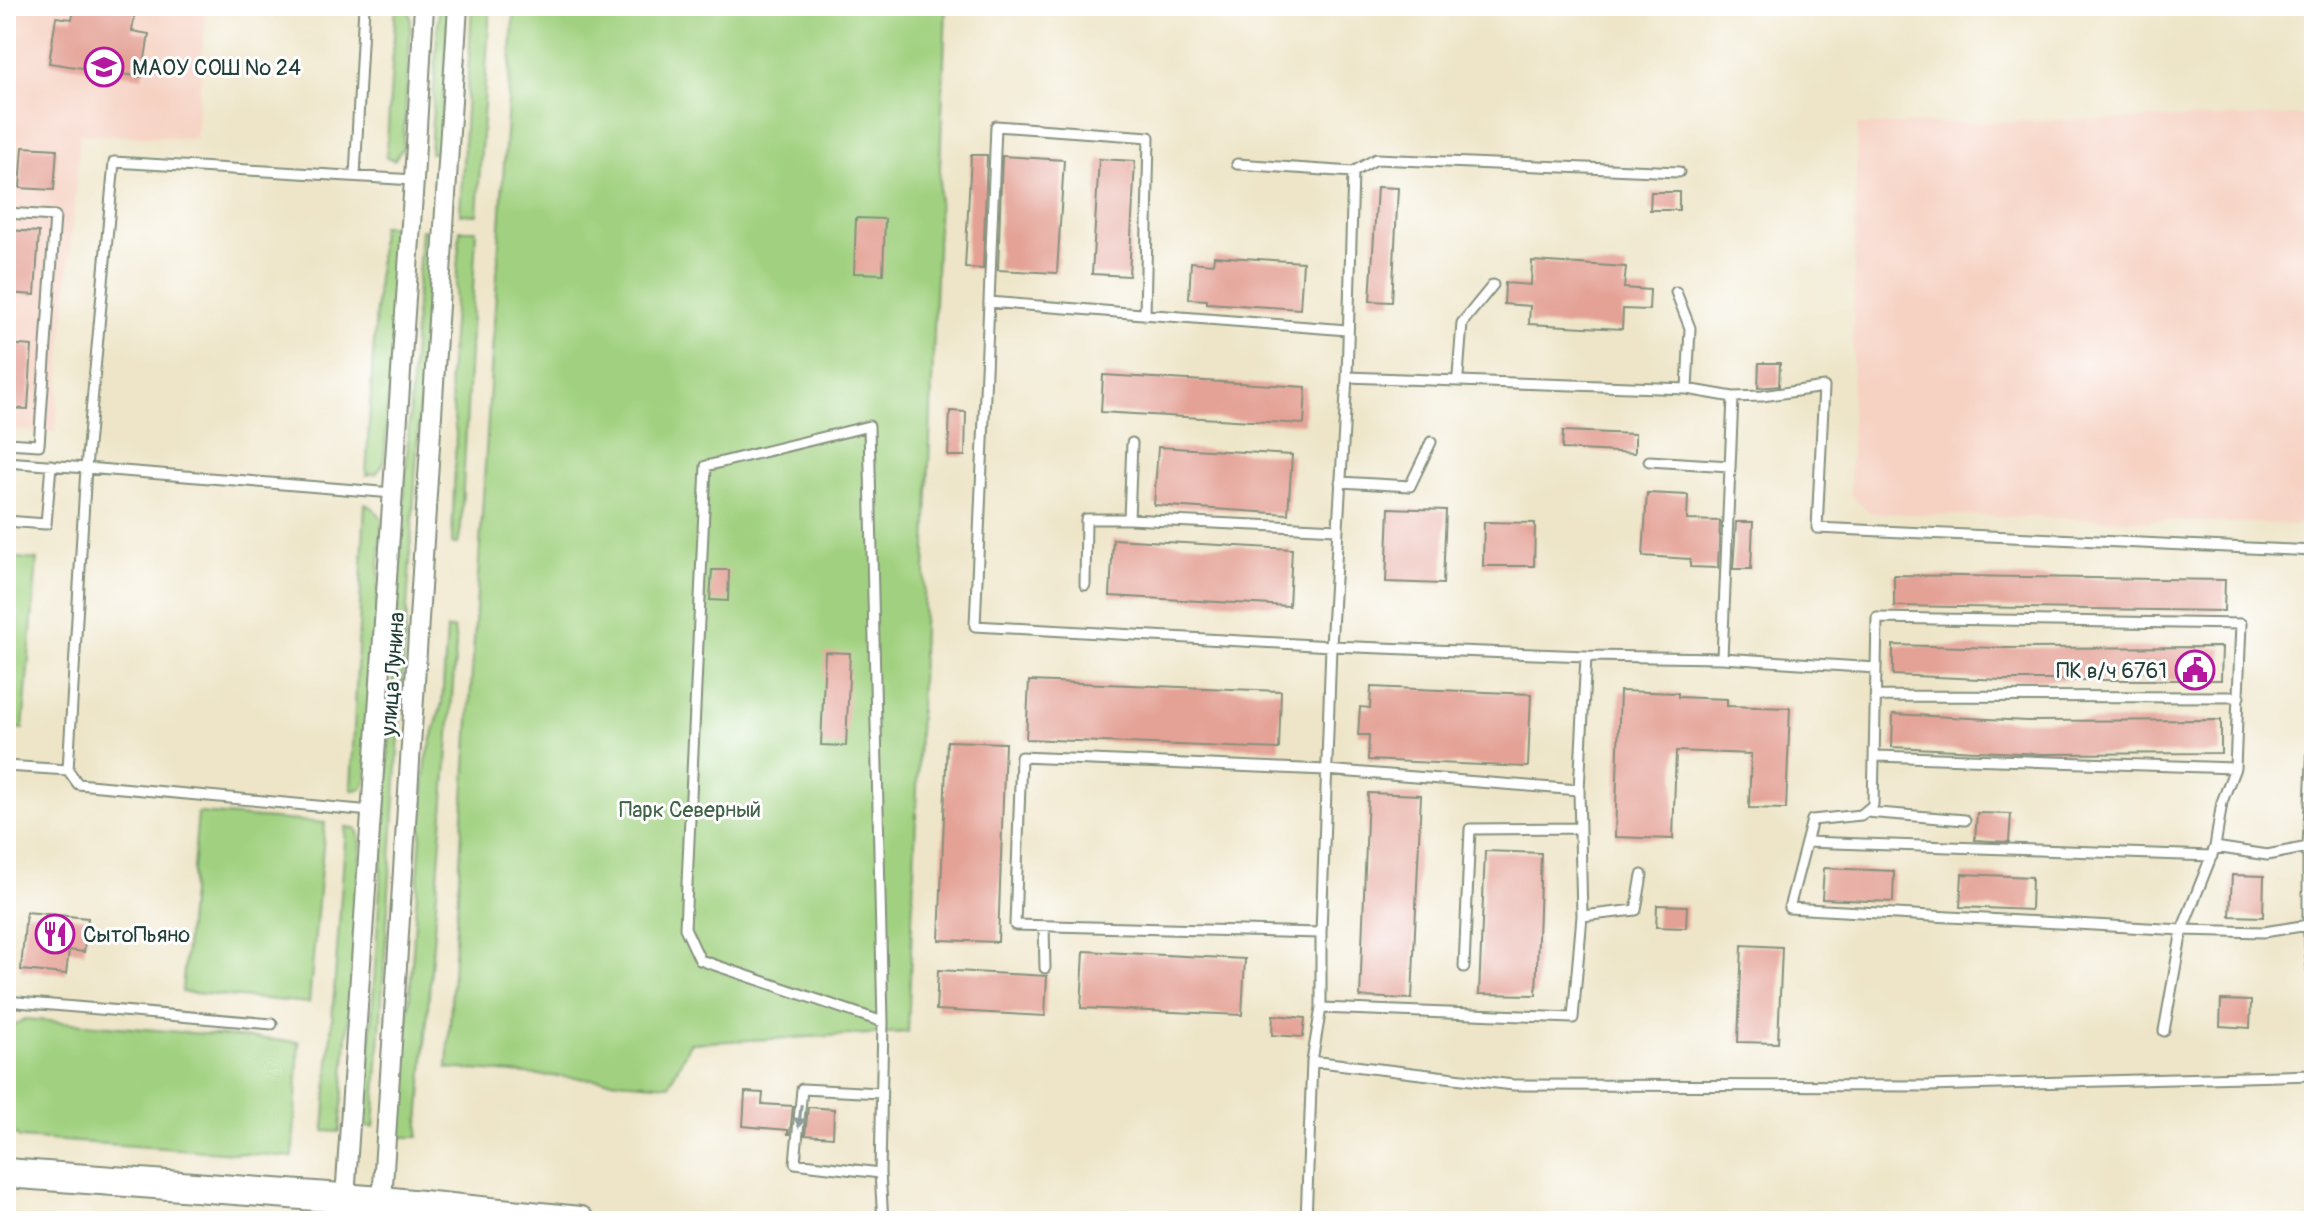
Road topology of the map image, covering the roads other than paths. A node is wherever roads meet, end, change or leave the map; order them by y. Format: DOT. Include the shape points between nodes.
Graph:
graph roads {
  1 [pos="364,6"];
  2 [pos="424,6"];
  3 [pos="458,6"];
  4 [pos="1237,164"];
  5 [pos="1353,172"];
  6 [pos="1679,172"];
  7 [pos="355,176"];
  8 [pos="414,180"];
  9 [pos="447,183"];
  10 [pos="6,213"];
  11 [pos="1493,285"];
  12 [pos="1676,292"];
  13 [pos="989,302"];
  14 [pos="1145,315"];
  15 [pos="1347,330"];
  16 [pos="1458,376"];
  17 [pos="1347,377"];
  18 [pos="1687,389"];
  19 [pos="1733,397"];
  20 [pos="1431,442"];
  21 [pos="6,443"];
  22 [pos="1132,443"];
  23 [pos="1649,461"];
  24 [pos="6,462"];
  25 [pos="51,465"];
  26 [pos="1730,466"];
  27 [pos="86,468"];
  28 [pos="1340,482"];
  29 [pos="393,493"];
  30 [pos="1129,519"];
  31 [pos="6,521"];
  32 [pos="1337,529"];
  33 [pos="2314,551"];
  34 [pos="1085,585"];
  35 [pos="1331,646"];
  36 [pos="1586,656"];
  37 [pos="1722,658"];
  38 [pos="1876,668"];
  39 [pos="1877,696"];
  40 [pos="2239,697"];
  41 [pos="2314,722"];
  42 [pos="1876,756"];
  43 [pos="6,766"];
  44 [pos="2235,768"];
  45 [pos="68,770"];
  46 [pos="1326,770"];
  47 [pos="1579,790"];
  48 [pos="371,811"];
  49 [pos="1866,812"];
  50 [pos="1965,820"];
  51 [pos="1580,828"];
  52 [pos="1806,842"];
  53 [pos="2308,847"];
  54 [pos="2213,852"];
  55 [pos="1642,875"];
  56 [pos="1582,916"];
  57 [pos="2308,925"];
  58 [pos="1044,926"];
  59 [pos="2182,930"];
  60 [pos="1321,933"];
  61 [pos="1464,967"];
  62 [pos="1045,968"];
  63 [pos="2314,989"];
  64 [pos="6,1001"];
  65 [pos="1321,1008"];
  66 [pos="883,1022"];
  67 [pos="272,1024"];
  68 [pos="2164,1031"];
  69 [pos="1312,1061"];
  70 [pos="2314,1075"];
  71 [pos="881,1093"];
  72 [pos="6,1173"];
  73 [pos="880,1173"];
  74 [pos="345,1198"];
  75 [pos="382,1201"];
  76 [pos="580,1221"];
  77 [pos="883,1221"];
  78 [pos="1306,1221"];
  1 -- 7 [label="lane"];
  2 -- 8 [label="street, улица Лунина"];
  3 -- 9 [label="street, улица Лунина"];
  4 -- 5 [label="lane"];
  5 -- 6 [label="lane" via="1376,159"];
  5 -- 15 [label="lane"];
  7 -- 8 [label="lane"];
  7 -- 27 [label="lane" via="114,162"];
  8 -- 9 [label="street"];
  8 -- 29 [label="street, улица Лунина"];
  9 -- 75 [label="street, улица Лунина"];
  10 -- 21 [label="lane" via="55,216 39,445"];
  11 -- 16 [label="lane" via="1462,323"];
  12 -- 18 [label="lane" via="1690,328"];
  13 -- 14 [label="lane"];
  13 -- 14 [label="lane" via="996,126 1149,137"];
  13 -- 35 [label="lane" via="975,626"];
  14 -- 15 [label="lane"];
  15 -- 17 [label="lane"];
  17 -- 18 [label="lane"];
  17 -- 28 [label="lane"];
  18 -- 19 [label="lane"];
  19 -- 26 [label="lane"];
  19 -- 33 [label="lane" via="1824,387 1817,528"];
  20 -- 28 [label="lane" via="1410,486"];
  22 -- 30 [label="lane"];
  23 -- 26 [label="lane"];
  24 -- 25 [label="lane"];
  25 -- 27 [label="lane"];
  25 -- 31 [label="lane" via="46,524"];
  26 -- 37 [label="lane"];
  27 -- 29 [label="lane"];
  27 -- 45 [label="lane"];
  28 -- 32 [label="lane"];
  29 -- 48 [label="street, улица Лунина"];
  30 -- 32 [label="lane"];
  30 -- 34 [label="lane" via="1086,519"];
  32 -- 35 [label="lane"];
  35 -- 36 [label="lane"];
  35 -- 46 [label="lane"];
  36 -- 37 [label="lane"];
  36 -- 47 [label="lane"];
  37 -- 38 [label="lane"];
  38 -- 39 [label="lane"];
  38 -- 40 [label="lane" via="1877,618 2241,624"];
  39 -- 40 [label="lane"];
  39 -- 42 [label="lane"];
  40 -- 44 [label="lane"];
  41 -- 53 [label="lane"];
  42 -- 44 [label="lane"];
  42 -- 49 [label="lane" via="1873,805"];
  43 -- 45 [label="lane"];
  44 -- 54 [label="lane"];
  45 -- 48 [label="lane" via="78,784"];
  46 -- 47 [label="lane"];
  46 -- 58 [label="lane" via="1021,757 1015,925"];
  46 -- 60 [label="lane"];
  47 -- 51 [label="lane"];
  48 -- 74 [label="street, улица Лунина"];
  49 -- 50 [label="lane"];
  49 -- 52 [label="lane" via="1812,820"];
  51 -- 56 [label="lane"];
  51 -- 61 [label="lane" via="1470,829"];
  52 -- 54 [label="lane"];
  52 -- 59 [label="lane" via="1789,908"];
  53 -- 54 [label="lane" via="2267,855"];
  53 -- 57 [label="lane"];
  54 -- 59 [label="lane"];
  55 -- 56 [label="lane" via="1636,910"];
  56 -- 65 [label="lane" via="1573,1018"];
  57 -- 59 [label="lane" via="2264,932"];
  57 -- 63 [label="lane"];
  58 -- 60 [label="lane"];
  58 -- 62 [label="lane"];
  59 -- 68 [label="lane"];
  60 -- 65 [label="lane"];
  64 -- 67 [label="lane"];
  65 -- 69 [label="lane"];
  66 -- 66 [label="lane" via="700,960 685,928 706,466 869,426"];
  66 -- 71 [label="lane"];
  69 -- 70 [label="lane" via="1513,1085 1928,1086"];
  69 -- 78 [label="lane"];
  71 -- 73 [label="lane"];
  71 -- 73 [label="lane, one-way" via="802,1089 795,1163"];
  72 -- 74 [label="main road"];
  73 -- 77 [label="lane"];
  74 -- 75 [label="main road"];
  75 -- 76 [label="main road"];
}
